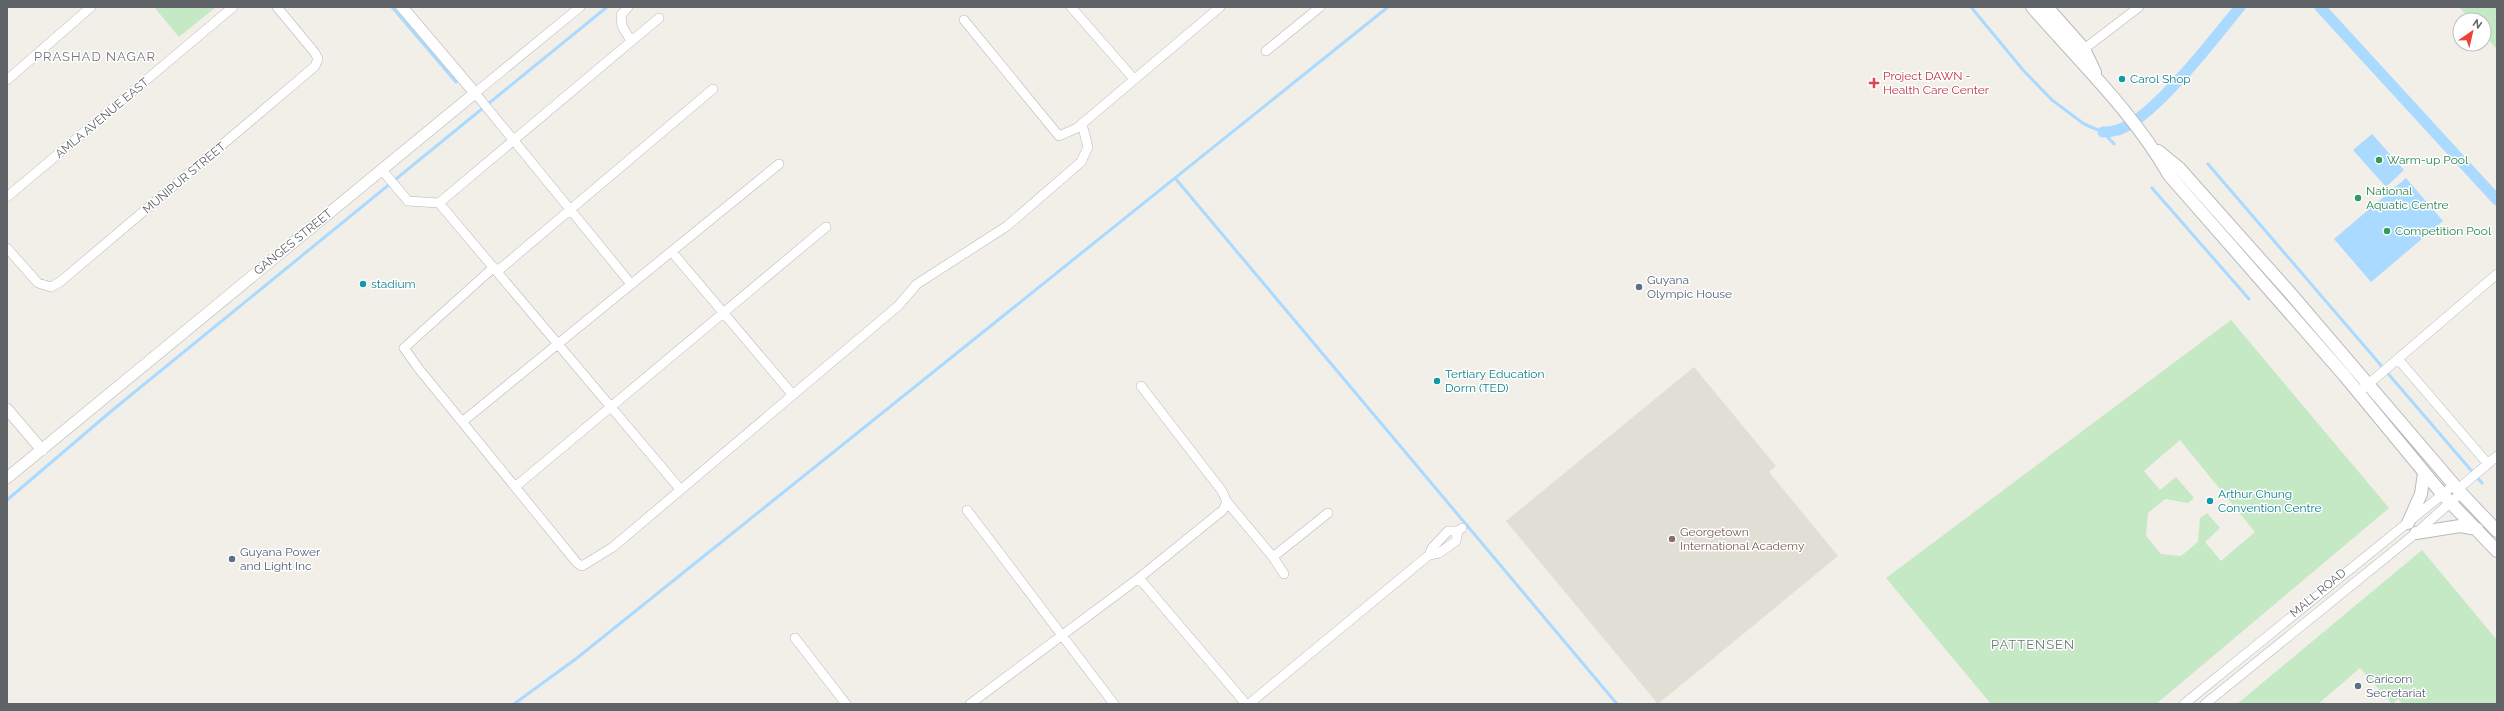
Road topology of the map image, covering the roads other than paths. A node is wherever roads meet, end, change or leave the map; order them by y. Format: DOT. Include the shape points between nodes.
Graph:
graph roads {
  1 [pos="91,7"];
  2 [pos="233,7"];
  3 [pos="277,7"];
  4 [pos="402,7"];
  5 [pos="580,7"];
  6 [pos="628,7"];
  7 [pos="1071,7"];
  8 [pos="1220,7"];
  9 [pos="1320,7"];
  10 [pos="2032,7"];
  11 [pos="2048,7"];
  12 [pos="2139,7"];
  13 [pos="659,18"];
  14 [pos="964,20"];
  15 [pos="631,41"];
  16 [pos="2084,49"];
  17 [pos="1266,51"];
  18 [pos="1134,79"];
  19 [pos="7,80"];
  20 [pos="2100,81"];
  21 [pos="713,89"];
  22 [pos="475,93"];
  23 [pos="1082,124"];
  24 [pos="514,141"];
  25 [pos="2150,144"];
  26 [pos="779,164"];
  27 [pos="382,170"];
  28 [pos="7,198"];
  29 [pos="439,203"];
  30 [pos="570,209"];
  31 [pos="826,227"];
  32 [pos="7,248"];
  33 [pos="672,252"];
  34 [pos="495,268"];
  35 [pos="2497,274"];
  36 [pos="630,284"];
  37 [pos="722,312"];
  38 [pos="557,344"];
  39 [pos="2398,359"];
  40 [pos="2372,381"];
  41 [pos="1141,386"];
  42 [pos="2358,392"];
  43 [pos="792,394"];
  44 [pos="611,407"];
  45 [pos="7,409"];
  46 [pos="462,422"];
  47 [pos="42,450"];
  48 [pos="2497,456"];
  49 [pos="2486,465"];
  50 [pos="2424,473"];
  51 [pos="7,478"];
  52 [pos="515,487"];
  53 [pos="2459,488"];
  54 [pos="680,489"];
  55 [pos="2447,499"];
  56 [pos="1227,502"];
  57 [pos="967,510"];
  58 [pos="1328,513"];
  59 [pos="2408,523"];
  60 [pos="1460,529"];
  61 [pos="2477,529"];
  62 [pos="2497,531"];
  63 [pos="2416,533"];
  64 [pos="2497,551"];
  65 [pos="1273,557"];
  66 [pos="1284,574"];
  67 [pos="1139,578"];
  68 [pos="1062,636"];
  69 [pos="795,638"];
  70 [pos="980,701"];
  71 [pos="846,704"];
  72 [pos="970,704"];
  73 [pos="1114,704"];
  74 [pos="1246,704"];
  75 [pos="1249,704"];
  76 [pos="2184,704"];
  77 [pos="2205,704"];
  1 -- 19 [label="street"];
  2 -- 28 [label="street, AMLA AVENUE EAST"];
  3 -- 32 [label="street, MUNIPUR STREET" via="318,59 307,73 60,282 51,287 38,283"];
  4 -- 22 [label="street"];
  5 -- 22 [label="street, GANGES STREET"];
  6 -- 15 [label="street" via="621,15 622,26"];
  7 -- 18 [label="street"];
  8 -- 18 [label="street"];
  9 -- 17 [label="street"];
  10 -- 20 [label="main road"];
  11 -- 16 [label="main road"];
  12 -- 16 [label="street"];
  13 -- 15 [label="street"];
  14 -- 23 [label="street" via="1059,136"];
  15 -- 24 [label="street"];
  16 -- 20 [label="main road"];
  18 -- 23 [label="street"];
  20 -- 25 [label="main road"];
  21 -- 30 [label="street"];
  22 -- 24 [label="street"];
  22 -- 27 [label="street, GANGES STREET"];
  23 -- 43 [label="street" via="1088,147 1081,162 1007,226 917,284 898,306"];
  24 -- 29 [label="street"];
  24 -- 30 [label="street"];
  25 -- 40 [label="main road" via="2179,168"];
  25 -- 42 [label="main road" via="2169,175"];
  26 -- 33 [label="street"];
  27 -- 29 [label="street" via="408,201"];
  27 -- 47 [label="street, GANGES STREET"];
  29 -- 34 [label="street"];
  30 -- 34 [label="street" via="500,269"];
  30 -- 36 [label="street"];
  31 -- 37 [label="street"];
  33 -- 36 [label="street"];
  33 -- 37 [label="street"];
  34 -- 38 [label="street"];
  34 -- 46 [label="street" via="404,348"];
  35 -- 39 [label="street"];
  36 -- 38 [label="street"];
  37 -- 43 [label="street"];
  37 -- 44 [label="street"];
  38 -- 44 [label="street"];
  38 -- 46 [label="street"];
  39 -- 40 [label="street"];
  39 -- 49 [label="street"];
  40 -- 42 [label="street"];
  40 -- 53 [label="main road"];
  41 -- 56 [label="street" via="1222,491"];
  42 -- 50 [label="main road"];
  43 -- 54 [label="street"];
  44 -- 52 [label="street"];
  44 -- 54 [label="street"];
  45 -- 47 [label="street"];
  46 -- 52 [label="street"];
  47 -- 51 [label="street, GANGES STREET"];
  48 -- 49 [label="street, MALL ROAD"];
  49 -- 53 [label="street, MALL ROAD"];
  50 -- 55 [label="main road"];
  50 -- 59 [label="main road" via="2420,494"];
  52 -- 54 [label="street" via="582,566 612,547"];
  53 -- 55 [label="street, MALL ROAD"];
  53 -- 62 [label="main road"];
  55 -- 59 [label="street, MALL ROAD"];
  55 -- 61 [label="main road"];
  55 -- 63 [label="street, MALL ROAD"];
  56 -- 65 [label="street"];
  56 -- 67 [label="street" via="1223,510"];
  57 -- 68 [label="street"];
  58 -- 65 [label="street"];
  59 -- 76 [label="street, MALL ROAD" via="2360,559"];
  60 -- 75 [label="street" via="1456,541 1439,553 1429,555"];
  61 -- 63 [label="main road" via="2460,526"];
  61 -- 64 [label="main road"];
  63 -- 77 [label="street, MALL ROAD"];
  65 -- 66 [label="street"];
  67 -- 68 [label="street"];
  67 -- 74 [label="street"];
  68 -- 70 [label="street"];
  68 -- 73 [label="street"];
  69 -- 71 [label="street"];
  70 -- 72 [label="street"];
}
